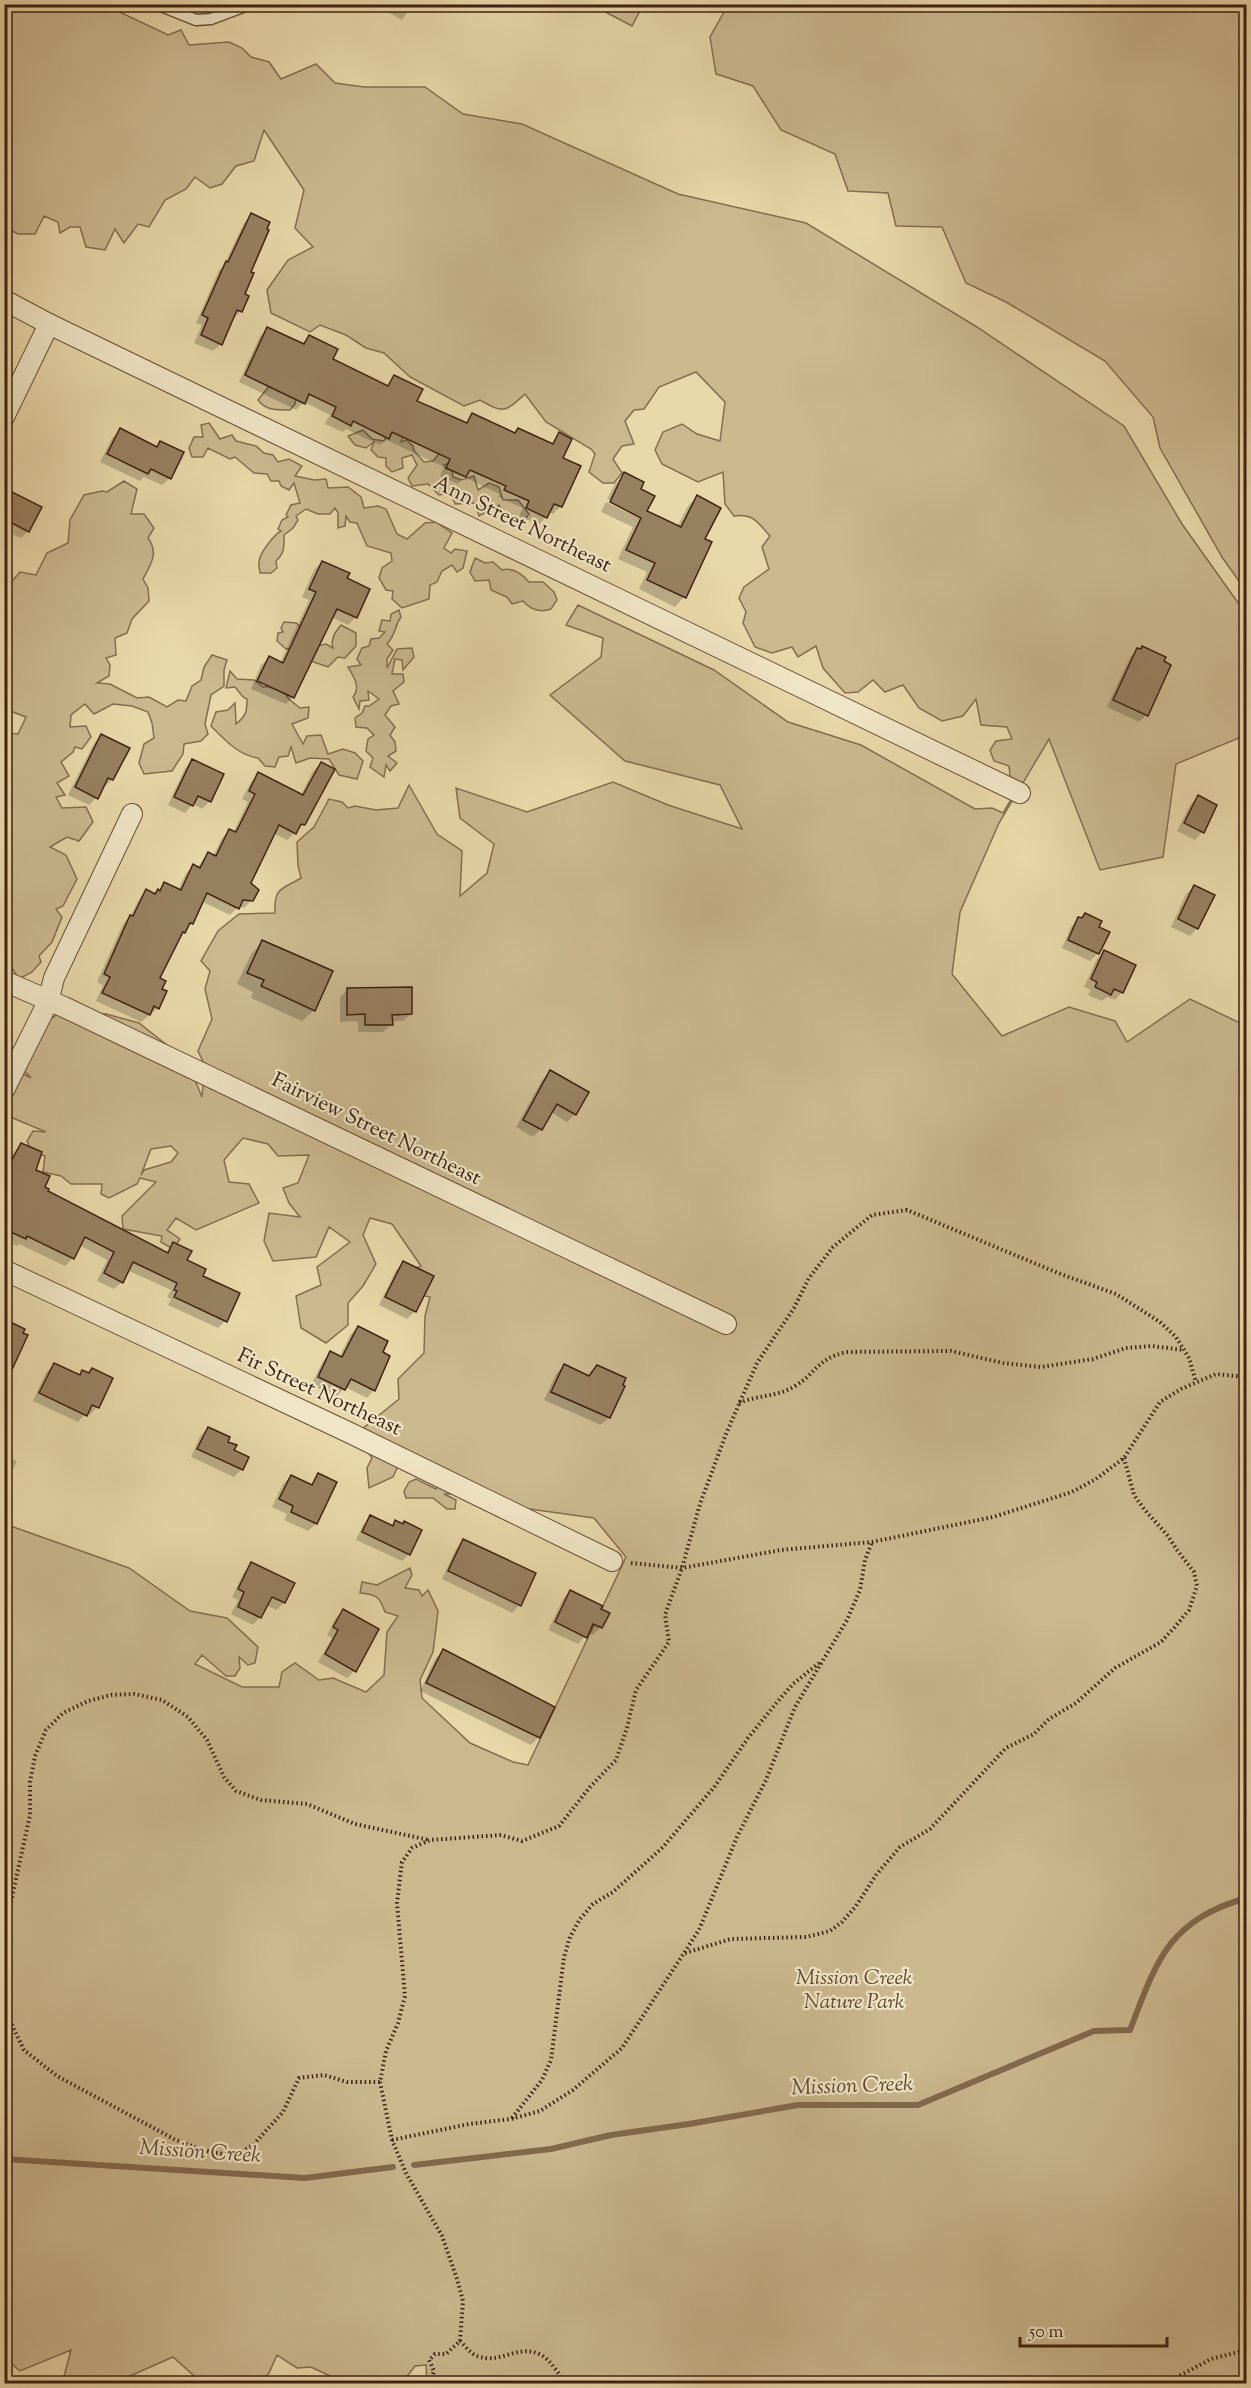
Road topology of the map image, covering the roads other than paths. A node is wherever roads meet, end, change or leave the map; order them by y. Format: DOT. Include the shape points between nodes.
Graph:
graph roads {
  1 [pos="156,4"];
  2 [pos="251,4"];
  3 [pos="4,300"];
  4 [pos="49,324"];
  5 [pos="4,417"];
  6 [pos="1020,793"];
  7 [pos="132,814"];
  8 [pos="4,981"];
  9 [pos="48,1002"];
  10 [pos="4,1090"];
  11 [pos="4,1270"];
  12 [pos="726,1324"];
  13 [pos="612,1561"];
  1 -- 2 [label="lane" via="196,20 211,19"];
  3 -- 4 [label="street, Ann Street Northeast"];
  4 -- 5 [label="street"];
  4 -- 6 [label="street, Ann Street Northeast"];
  7 -- 9 [label="street" via="54,978"];
  8 -- 9 [label="street, Fairview Street Northeast"];
  9 -- 10 [label="street"];
  9 -- 12 [label="street, Fairview Street Northeast"];
  11 -- 13 [label="street, Fir Street Northeast"];
}
